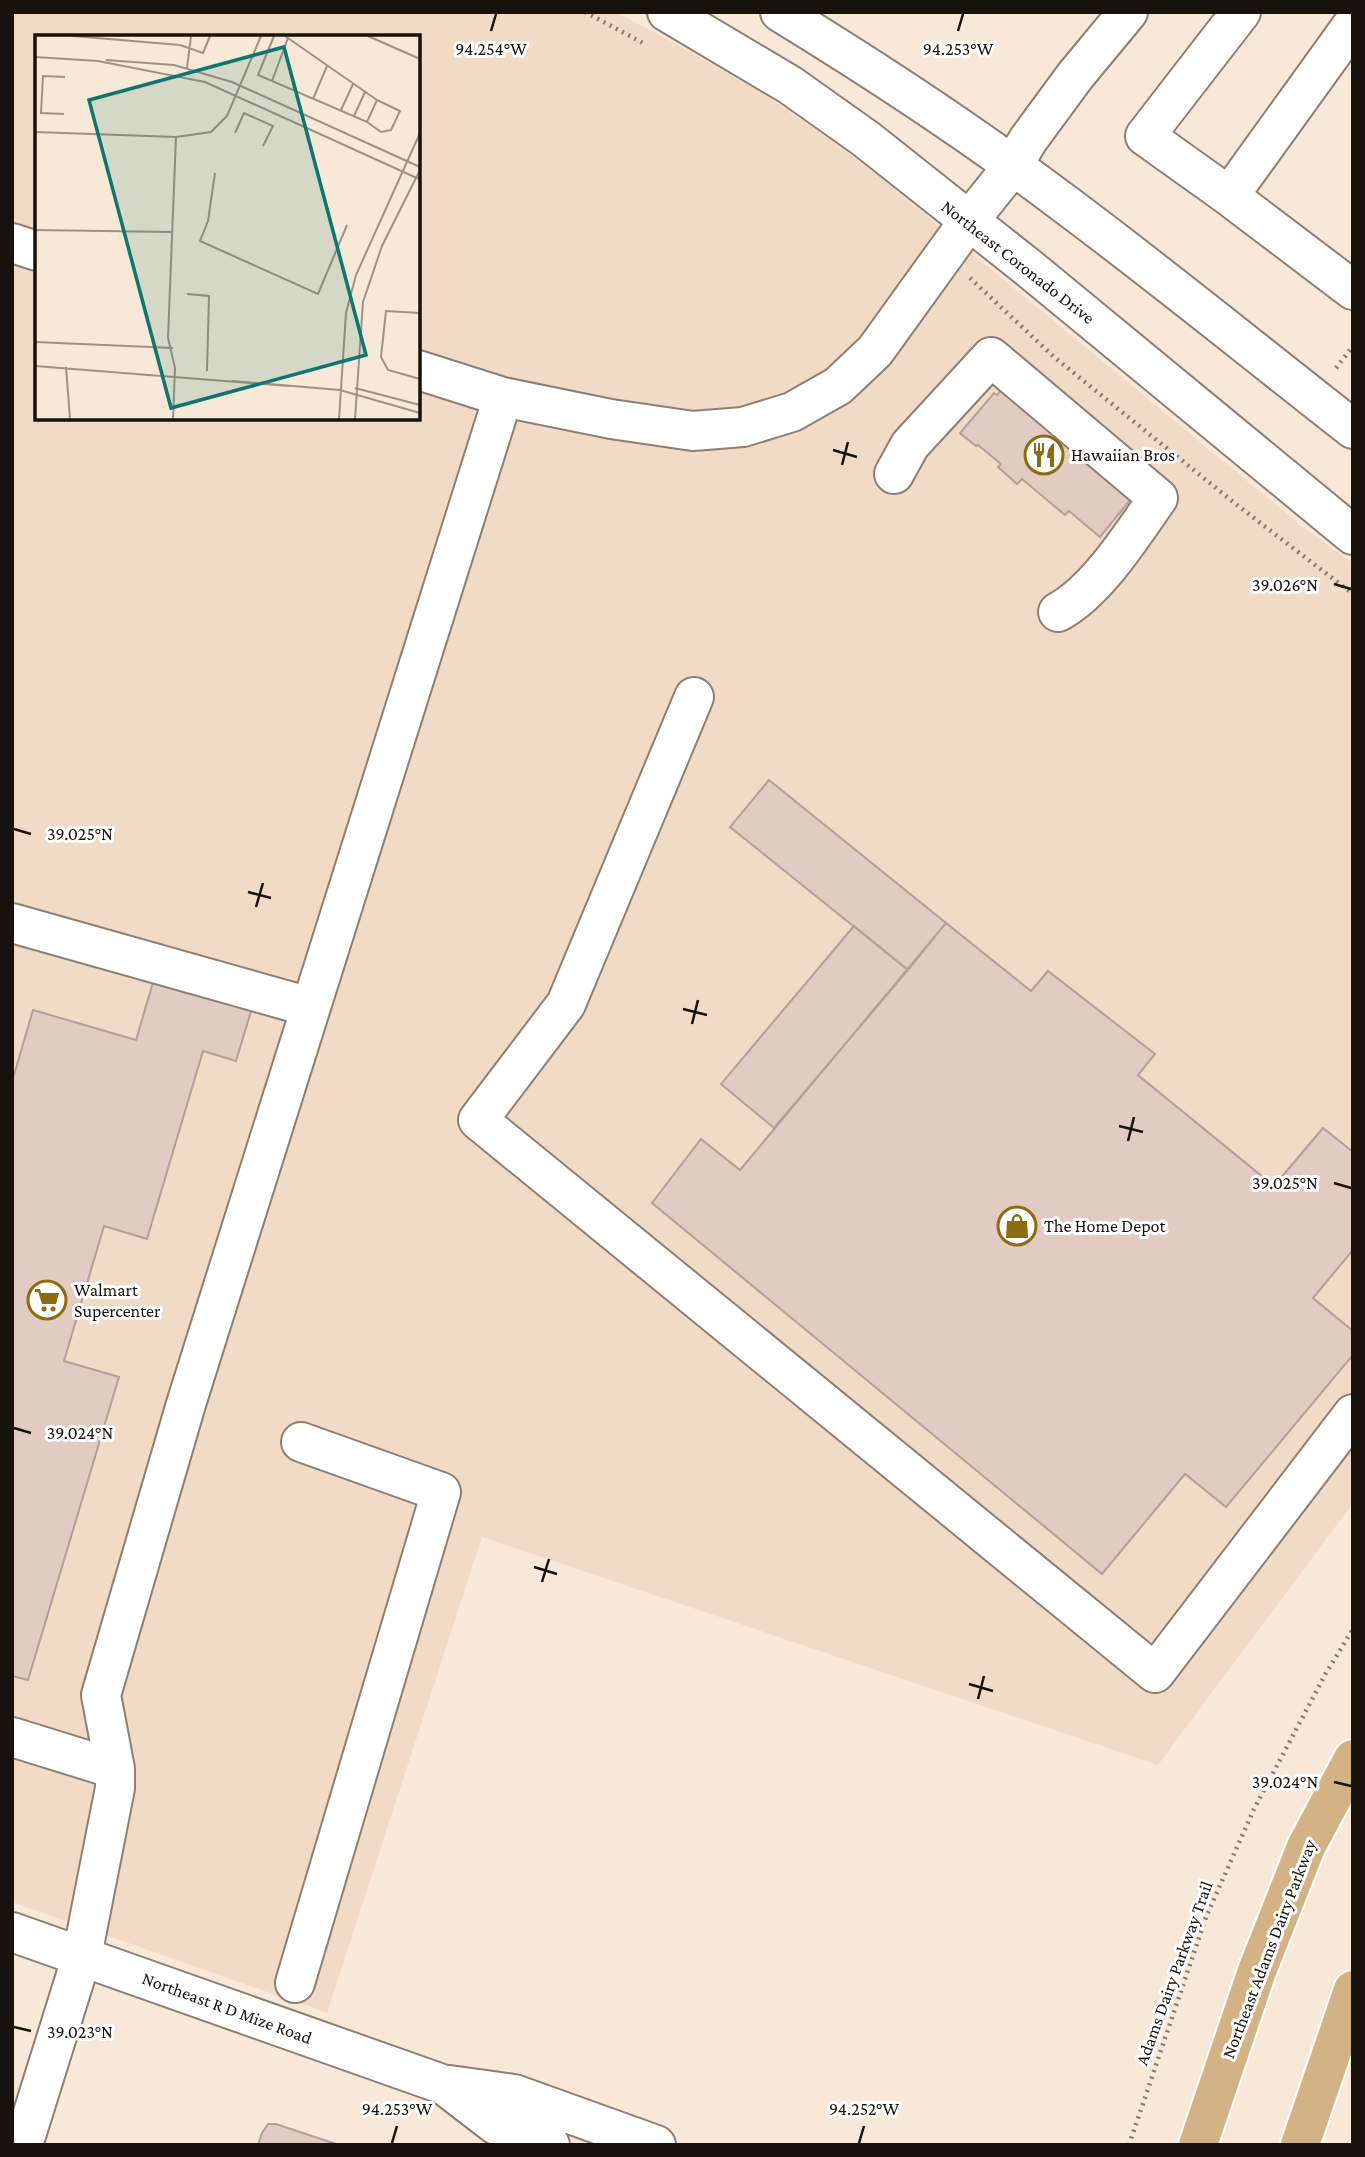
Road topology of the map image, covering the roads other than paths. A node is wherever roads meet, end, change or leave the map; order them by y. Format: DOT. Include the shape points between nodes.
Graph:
graph roads {
  1 [pos="667,12"];
  2 [pos="780,12"];
  3 [pos="1128,12"];
  4 [pos="1241,12"];
  5 [pos="1353,24"];
  6 [pos="1012,167"];
  7 [pos="1229,196"];
  8 [pos="968,222"];
  9 [pos="12,243"];
  10 [pos="35,250"];
  11 [pos="1353,290"];
  12 [pos="420,371"];
  13 [pos="503,397"];
  14 [pos="1353,429"];
  15 [pos="894,474"];
  16 [pos="1353,535"];
  17 [pos="1058,611"];
  18 [pos="694,697"];
  19 [pos="12,923"];
  20 [pos="310,1007"];
  21 [pos="1353,1415"];
  22 [pos="301,1442"];
  23 [pos="12,1737"];
  24 [pos="1353,1759"];
  25 [pos="115,1769"];
  26 [pos="12,1932"];
  27 [pos="82,1956"];
  28 [pos="295,1983"];
  29 [pos="1353,1990"];
  30 [pos="442,2084"];
  31 [pos="23,2145"];
  32 [pos="550,2145"];
  33 [pos="656,2145"];
  34 [pos="1198,2145"];
  35 [pos="1300,2145"];
  1 -- 8 [label="street, Northeast Coronado Drive" via="790,85 866,139"];
  2 -- 6 [label="street"];
  3 -- 6 [label="street" via="1075,76"];
  4 -- 7 [label="street" via="1145,136"];
  5 -- 7 [label="street"];
  6 -- 8 [label="street"];
  6 -- 14 [label="street"];
  7 -- 11 [label="street"];
  8 -- 13 [label="street" via="875,351 838,386 792,412 743,427 693,430"];
  8 -- 16 [label="street, Northeast Coronado Drive"];
  9 -- 10 [label="street"];
  12 -- 13 [label="street"];
  13 -- 20 [label="street"];
  15 -- 17 [label="street" via="910,445 991,357 1158,498 1083,594"];
  18 -- 21 [label="street" via="566,1004 478,1119 1155,1673"];
  19 -- 20 [label="street"];
  20 -- 25 [label="street" via="101,1695"];
  22 -- 28 [label="street" via="442,1492"];
  23 -- 25 [label="street"];
  24 -- 34 [label="main road, Northeast Adams Dairy Parkway" via="1306,1847 1257,1971"];
  25 -- 27 [label="street"];
  26 -- 27 [label="street, Northeast R D Mize Road"];
  27 -- 30 [label="street, Northeast R D Mize Road"];
  27 -- 31 [label="street"];
  29 -- 35 [label="main road"];
  30 -- 32 [label="street, Northeast R D Mize Road" via="496,2125"];
  30 -- 33 [label="street, Northeast R D Mize Road" via="514,2094"];
}
